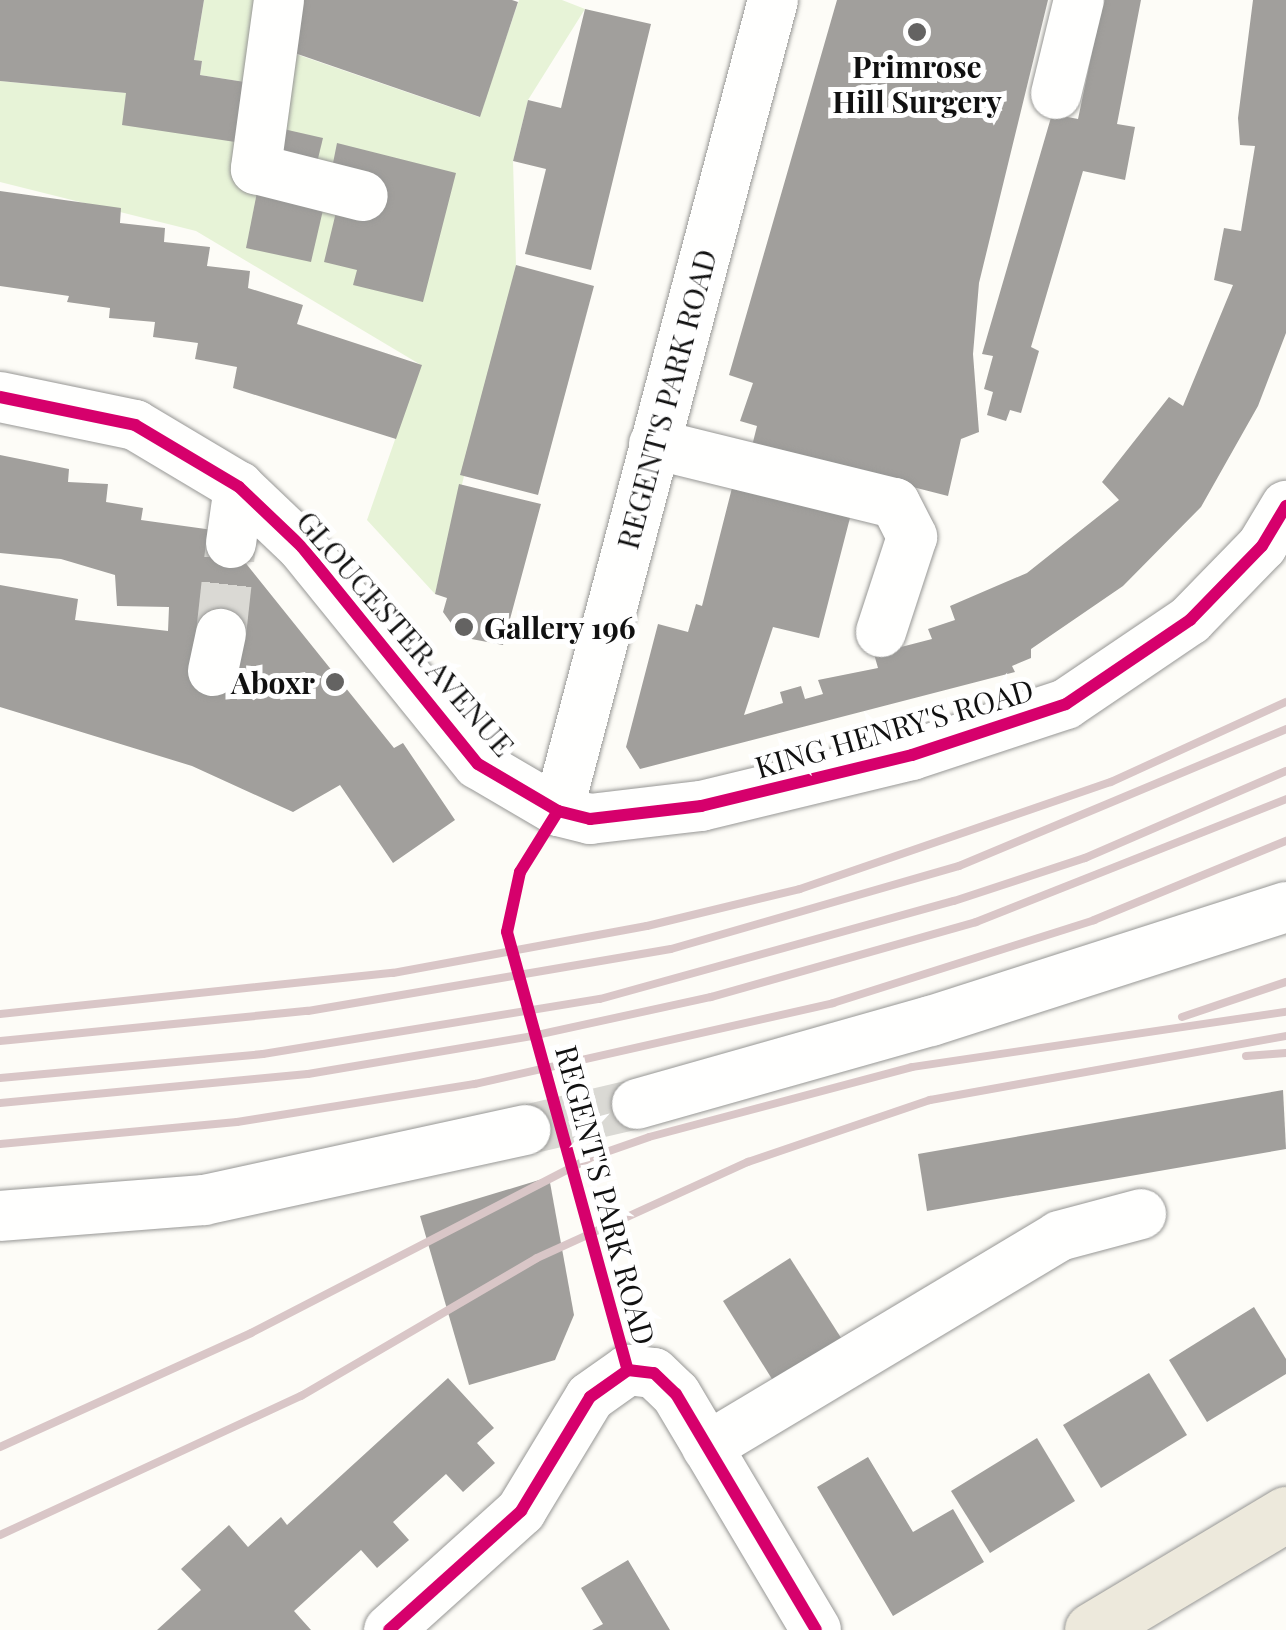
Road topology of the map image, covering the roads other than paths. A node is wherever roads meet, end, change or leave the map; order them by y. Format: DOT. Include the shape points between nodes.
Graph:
graph roads {
  1 [pos="279,0"];
  2 [pos="773,0"];
  3 [pos="1079,0"];
  4 [pos="1056,94"];
  5 [pos="363,196"];
  6 [pos="0,396"];
  7 [pos="654,444"];
  8 [pos="239,488"];
  9 [pos="1286,506"];
  10 [pos="231,543"];
  11 [pos="881,632"];
  12 [pos="558,811"];
  13 [pos="1286,907"];
  14 [pos="636,1104"];
  15 [pos="525,1130"];
  16 [pos="1142,1214"];
  17 [pos="0,1216"];
  18 [pos="707,1448"];
  19 [pos="1286,1514"];
  20 [pos="389,1630"];
  21 [pos="816,1630"];
  22 [pos="1092,1630"];
  1 -- 5 [label="street" via="256,170"];
  2 -- 7 [label="street, REGENT'S PARK ROAD"];
  3 -- 4 [label="street"];
  6 -- 8 [label="street, GLOUCESTER AVENUE" via="136,426"];
  7 -- 11 [label="street" via="895,503 912,538"];
  7 -- 12 [label="street, REGENT'S PARK ROAD"];
  8 -- 10 [label="street"];
  8 -- 12 [label="street, GLOUCESTER AVENUE" via="302,548 478,764"];
  9 -- 12 [label="street, KING HENRY'S ROAD" via="1262,546 1190,620 1066,704 928,750 701,806 590,819"];
  13 -- 14 [label="street" via="931,1021"];
  15 -- 17 [label="street" via="204,1200"];
  16 -- 18 [label="street" via="1042,1245"];
  18 -- 20 [label="street, REGENT'S PARK ROAD" via="666,1382 628,1370 590,1397 521,1512"];
  18 -- 21 [label="street"];
  19 -- 22 [label="main road"];
}
